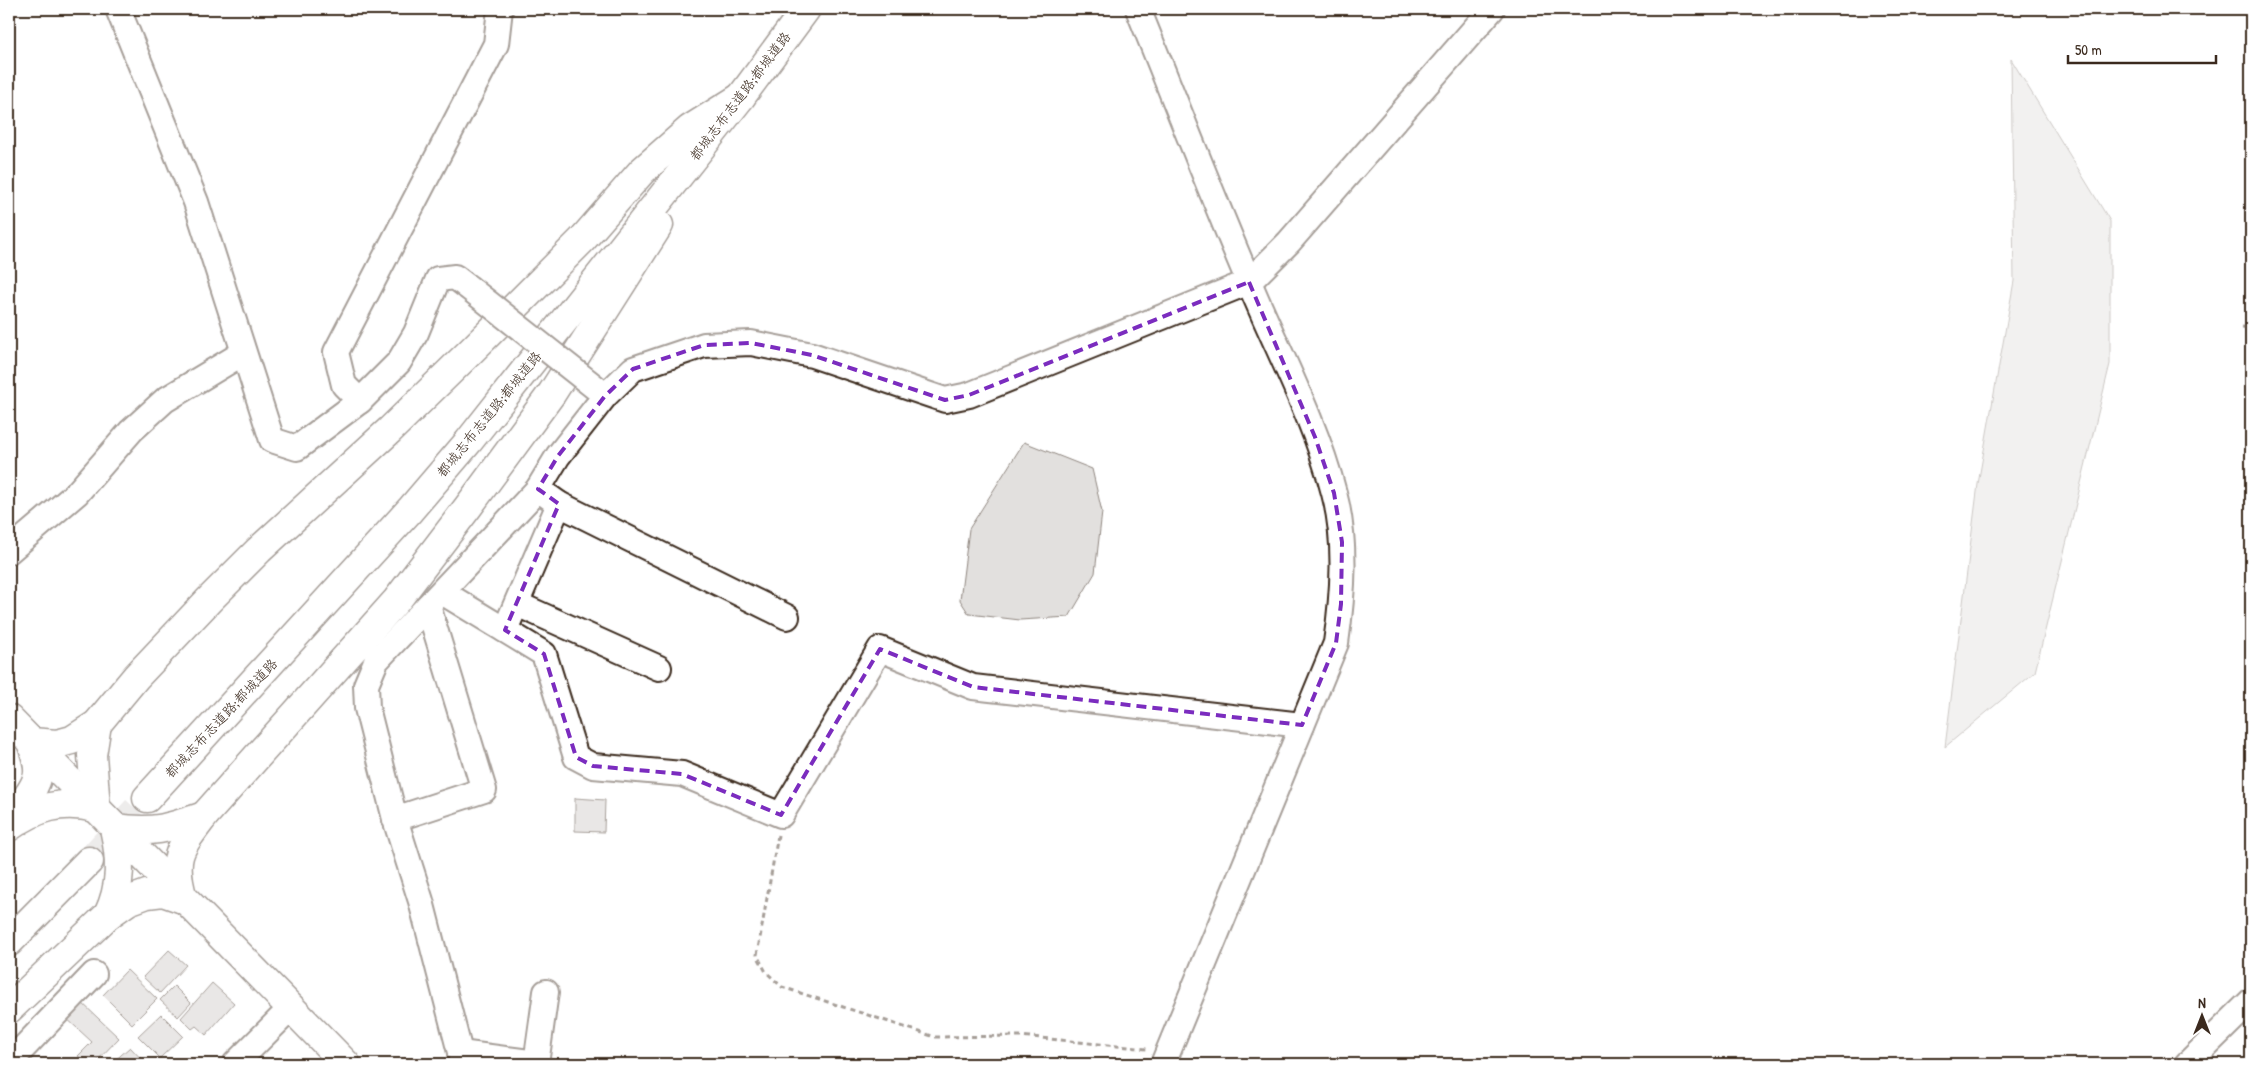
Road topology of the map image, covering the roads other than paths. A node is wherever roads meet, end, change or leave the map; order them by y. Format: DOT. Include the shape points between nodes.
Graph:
graph roads {
  1 [pos="118,9"];
  2 [pos="500,9"];
  3 [pos="806,9"];
  4 [pos="1138,9"];
  5 [pos="1492,9"];
  6 [pos="741,97"];
  7 [pos="1249,282"];
  8 [pos="243,353"];
  9 [pos="601,392"];
  10 [pos="360,401"];
  11 [pos="538,489"];
  12 [pos="559,504"];
  13 [pos="9,551"];
  14 [pos="435,599"];
  15 [pos="517,604"];
  16 [pos="787,617"];
  17 [pos="505,630"];
  18 [pos="660,668"];
  19 [pos="9,719"];
  20 [pos="97,724"];
  21 [pos="1302,725"];
  22 [pos="31,742"];
  23 [pos="147,798"];
  24 [pos="96,808"];
  25 [pos="204,816"];
  26 [pos="395,819"];
  27 [pos="9,820"];
  28 [pos="9,827"];
  29 [pos="114,828"];
  30 [pos="89,861"];
  31 [pos="183,898"];
  32 [pos="108,915"];
  33 [pos="9,942"];
  34 [pos="94,974"];
  35 [pos="546,992"];
  36 [pos="292,1007"];
  37 [pos="9,1009"];
  38 [pos="2249,1009"];
  39 [pos="1165,1058"];
  40 [pos="462,1059"];
  41 [pos="9,1063"];
  42 [pos="235,1064"];
  43 [pos="346,1064"];
  44 [pos="536,1064"];
  45 [pos="2187,1064"];
  1 -- 8 [label="street" via="196,202"];
  2 -- 10 [label="street" via="496,44 336,352 344,385"];
  3 -- 6 [label="main road, 都城志布志道路;都城道路"];
  4 -- 7 [label="street"];
  5 -- 7 [label="street" via="1289,242"];
  6 -- 20 [label="main road" via="690,129 642,171 582,240 470,352 215,594 136,677"];
  6 -- 23 [label="main road, 都城志布志道路;都城道路" via="422,496"];
  6 -- 25 [label="main road" via="552,393 474,500 397,600"];
  7 -- 9 [label="street" via="969,395 945,400 812,355 751,343 704,345 633,369"];
  7 -- 21 [label="street" via="1315,437 1334,493 1342,542 1341,604 1336,643"];
  8 -- 10 [label="street" via="272,440 297,448"];
  8 -- 13 [label="street" via="165,400 130,431 77,493"];
  9 -- 10 [label="street, bridge" via="455,277 438,279 416,333 398,362"];
  9 -- 11 [label="street"];
  11 -- 12 [label="street"];
  11 -- 14 [label="street"];
  12 -- 15 [label="street"];
  12 -- 16 [label="street"];
  14 -- 17 [label="street"];
  14 -- 26 [label="street" via="376,661 366,684 367,708"];
  14 -- 26 [label="street" via="484,790"];
  15 -- 17 [label="street"];
  15 -- 18 [label="street"];
  17 -- 21 [label="street" via="544,654 576,757 592,766 682,774 781,815 880,649 973,686"];
  19 -- 22 [label="main road"];
  20 -- 22 [label="main road" via="72,740 58,744"];
  20 -- 24 [label="main road" via="92,755"];
  21 -- 39 [label="street"];
  22 -- 24 [label="main road"];
  22 -- 27 [label="main road" via="38,774"];
  24 -- 28 [label="main road" via="77,804 46,807"];
  24 -- 29 [label="main road"];
  25 -- 29 [label="main road" via="164,830"];
  25 -- 31 [label="main road" via="178,855 176,875"];
  26 -- 40 [label="street" via="421,901"];
  29 -- 31 [label="main road"];
  29 -- 32 [label="main road" via="120,867 118,889"];
  30 -- 33 [label="main road"];
  31 -- 32 [label="main road" via="163,892 147,894 128,901"];
  31 -- 36 [label="main road"];
  32 -- 37 [label="main road"];
  34 -- 41 [label="street"];
  35 -- 44 [label="street"];
  36 -- 42 [label="street"];
  36 -- 43 [label="main road"];
  38 -- 45 [label="street"];
  40 -- 44 [label="street"];
}
